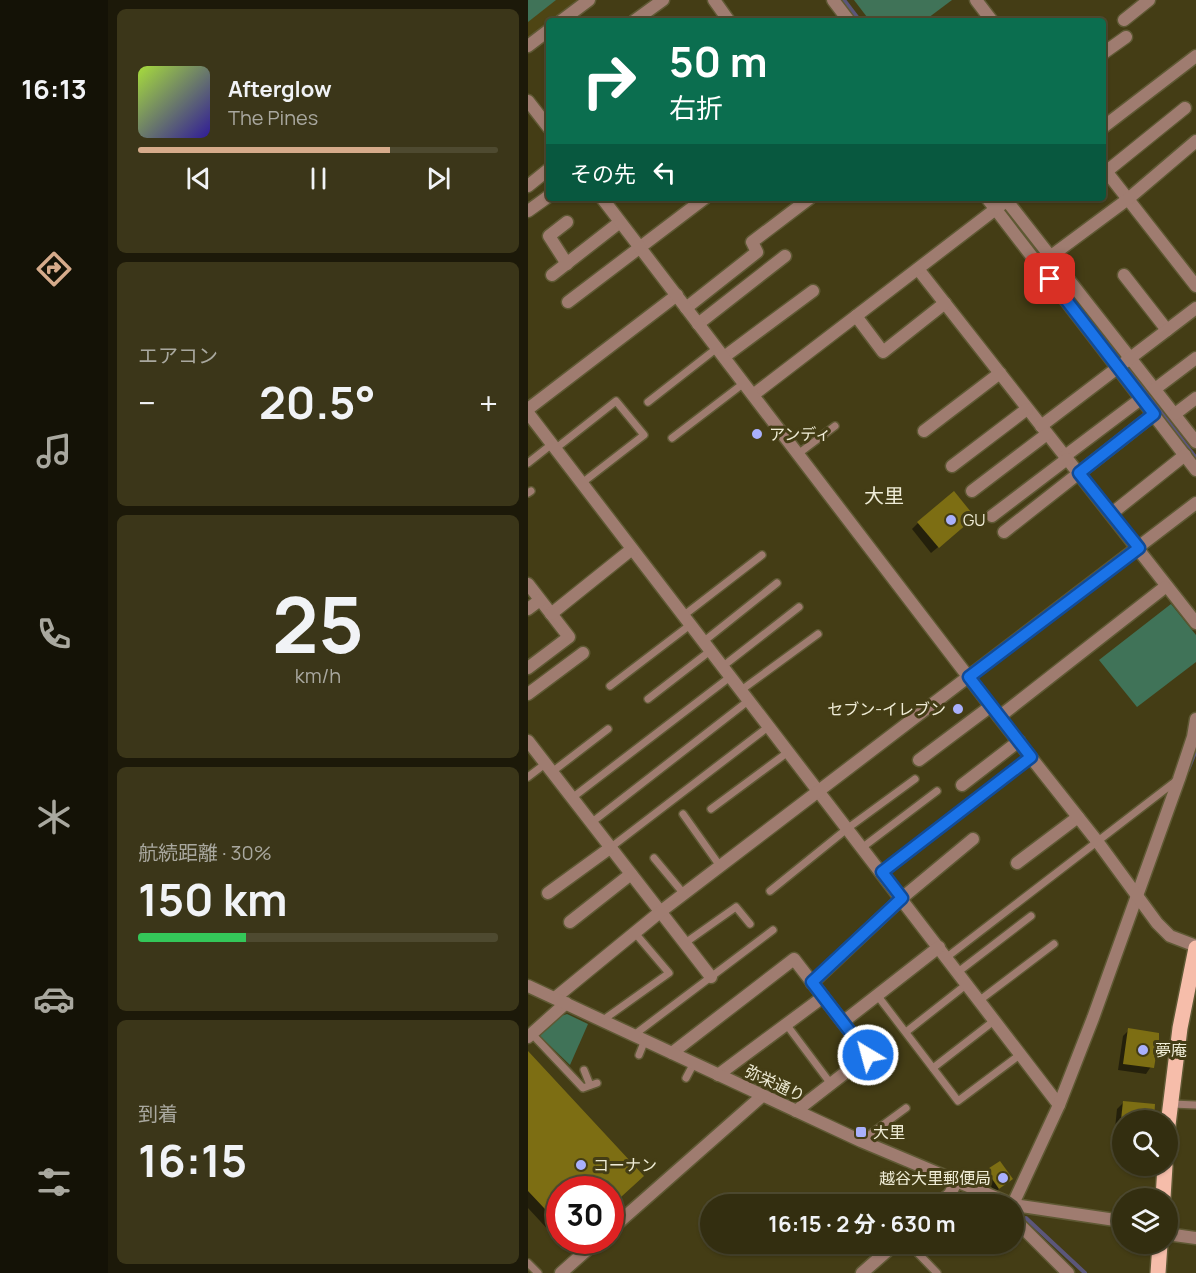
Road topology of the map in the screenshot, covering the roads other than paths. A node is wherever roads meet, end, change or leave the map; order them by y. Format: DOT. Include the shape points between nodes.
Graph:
graph roads {
  1 [pos="589,0"];
  2 [pos="663,0"];
  3 [pos="714,0"];
  4 [pos="833,0"];
  5 [pos="976,0"];
  6 [pos="1149,0"];
  7 [pos="565,18"];
  8 [pos="638,18"];
  9 [pos="727,18"];
  10 [pos="847,18"];
  11 [pos="988,18"];
  12 [pos="1124,20"];
  13 [pos="546,32"];
  14 [pos="1126,37"];
  15 [pos="528,46"];
  16 [pos="1106,51"];
  17 [pos="1196,56"];
  18 [pos="528,101"];
  19 [pos="1185,108"];
  20 [pos="546,121"];
  21 [pos="1106,125"];
  22 [pos="1196,141"];
  23 [pos="1106,168"];
  24 [pos="1106,170"];
  25 [pos="546,172"];
  26 [pos="528,186"];
  27 [pos="546,198"];
  28 [pos="1128,198"];
  29 [pos="604,201"];
  30 [pos="701,201"];
  31 [pos="806,201"];
  32 [pos="989,201"];
  33 [pos="1006,201"];
  34 [pos="1010,201"];
  35 [pos="996,209"];
  36 [pos="528,211"];
  37 [pos="567,222"];
  38 [pos="620,222"];
  39 [pos="640,247"];
  40 [pos="785,256"];
  41 [pos="1051,256"];
  42 [pos="567,264"];
  43 [pos="918,269"];
  44 [pos="552,275"];
  45 [pos="1124,275"];
  46 [pos="1196,286"];
  47 [pos="813,291"];
  48 [pos="677,295"];
  49 [pos="568,302"];
  50 [pos="945,303"];
  51 [pos="686,308"];
  52 [pos="1196,308"];
  53 [pos="856,316"];
  54 [pos="698,324"];
  55 [pos="1167,330"];
  56 [pos="721,353"];
  57 [pos="1131,358"];
  58 [pos="1196,358"];
  59 [pos="1118,368"];
  60 [pos="999,373"];
  61 [pos="744,383"];
  62 [pos="1155,389"];
  63 [pos="753,394"];
  64 [pos="1142,398"];
  65 [pos="1196,398"];
  66 [pos="648,402"];
  67 [pos="1027,409"];
  68 [pos="528,411"];
  69 [pos="1154,414"];
  70 [pos="1174,414"];
  71 [pos="836,426"];
  72 [pos="1044,430"];
  73 [pos="924,431"];
  74 [pos="672,438"];
  75 [pos="1196,440"];
  76 [pos="553,446"];
  77 [pos="798,454"];
  78 [pos="1185,455"];
  79 [pos="1066,458"];
  80 [pos="528,463"];
  81 [pos="952,466"];
  82 [pos="1196,470"];
  83 [pos="1079,473"];
  84 [pos="582,483"];
  85 [pos="972,491"];
  86 [pos="1196,503"];
  87 [pos="1111,513"];
  88 [pos="992,516"];
  89 [pos="1004,532"];
  90 [pos="1139,548"];
  91 [pos="632,549"];
  92 [pos="762,555"];
  93 [pos="777,583"];
  94 [pos="528,584"];
  95 [pos="1165,587"];
  96 [pos="540,600"];
  97 [pos="800,607"];
  98 [pos="528,609"];
  99 [pos="551,614"];
  100 [pos="687,621"];
  101 [pos="1196,623"];
  102 [pos="818,634"];
  103 [pos="706,646"];
  104 [pos="583,652"];
  105 [pos="722,667"];
  106 [pos="528,668"];
  107 [pos="730,677"];
  108 [pos="969,677"];
  109 [pos="610,686"];
  110 [pos="528,694"];
  111 [pos="744,696"];
  112 [pos="648,699"];
  113 [pos="991,706"];
  114 [pos="999,717"];
  115 [pos="1196,719"];
  116 [pos="768,728"];
  117 [pos="608,729"];
  118 [pos="1019,741"];
  119 [pos="529,744"];
  120 [pos="788,752"];
  121 [pos="1031,757"];
  122 [pos="919,760"];
  123 [pos="549,768"];
  124 [pos="528,777"];
  125 [pos="915,779"];
  126 [pos="1179,779"];
  127 [pos="962,785"];
  128 [pos="819,790"];
  129 [pos="937,791"];
  130 [pos="572,798"];
  131 [pos="711,809"];
  132 [pos="683,814"];
  133 [pos="1078,817"];
  134 [pos="591,823"];
  135 [pos="848,828"];
  136 [pos="973,839"];
  137 [pos="1097,841"];
  138 [pos="863,847"];
  139 [pos="610,848"];
  140 [pos="654,858"];
  141 [pos="1017,863"];
  142 [pos="720,866"];
  143 [pos="882,872"];
  144 [pos="631,874"];
  145 [pos="770,891"];
  146 [pos="548,893"];
  147 [pos="684,894"];
  148 [pos="1137,895"];
  149 [pos="902,898"];
  150 [pos="660,912"];
  151 [pos="1031,916"];
  152 [pos="570,922"];
  153 [pos="750,924"];
  154 [pos="773,930"];
  155 [pos="635,933"];
  156 [pos="685,943"];
  157 [pos="1054,944"];
  158 [pos="1196,947"];
  159 [pos="943,952"];
  160 [pos="958,972"];
  161 [pos="711,977"];
  162 [pos="812,982"];
  163 [pos="967,984"];
  164 [pos="528,986"];
  165 [pos="877,995"];
  166 [pos="823,997"];
  167 [pos="560,1000"];
  168 [pos="980,1000"];
  169 [pos="603,1020"];
  170 [pos="995,1020"];
  171 [pos="843,1022"];
  172 [pos="786,1024"];
  173 [pos="906,1032"];
  174 [pos="530,1035"];
  175 [pos="640,1038"];
  176 [pos="672,1053"];
  177 [pos="1021,1054"];
  178 [pos="639,1055"];
  179 [pos="694,1063"];
  180 [pos="933,1068"];
  181 [pos="584,1070"];
  182 [pos="718,1075"];
  183 [pos="686,1078"];
  184 [pos="831,1084"];
  185 [pos="762,1096"];
  186 [pos="1169,1104"];
  187 [pos="1059,1105"];
  188 [pos="1196,1106"];
  189 [pos="906,1107"];
  190 [pos="1169,1110"];
  191 [pos="796,1111"];
  192 [pos="861,1141"];
  193 [pos="956,1182"];
  194 [pos="950,1194"];
  195 [pos="986,1194"];
  196 [pos="1018,1194"];
  197 [pos="1024,1207"];
  198 [pos="624,1218"];
  199 [pos="1112,1220"];
  200 [pos="1024,1229"];
  201 [pos="1178,1236"];
  202 [pos="1196,1238"];
  203 [pos="582,1254"];
  204 [pos="884,1254"];
  205 [pos="919,1254"];
  206 [pos="1159,1254"];
  207 [pos="528,1263"];
  208 [pos="538,1273"];
  209 [pos="561,1273"];
  210 [pos="862,1273"];
  211 [pos="937,1273"];
  212 [pos="1068,1273"];
  213 [pos="1158,1273"];
  1 -- 7 [label="street"];
  2 -- 8 [label="street"];
  3 -- 9 [label="street"];
  4 -- 10 [label="street"];
  5 -- 11 [label="street"];
  6 -- 12 [label="street"];
  13 -- 15 [label="street"];
  14 -- 16 [label="street"];
  17 -- 21 [label="street"];
  18 -- 20 [label="street"];
  19 -- 23 [label="street"];
  22 -- 28 [label="street"];
  24 -- 28 [label="street"];
  25 -- 26 [label="street"];
  27 -- 36 [label="street"];
  28 -- 41 [label="street"];
  28 -- 46 [label="street"];
  29 -- 38 [label="street"];
  30 -- 39 [label="street"];
  31 -- 51 [label="street" via="752,242 757,252"];
  32 -- 35 [label="street"];
  33 -- 35 [label="street"];
  34 -- 41 [label="street"];
  35 -- 43 [label="street"];
  35 -- 59 [label="street"];
  37 -- 42 [label="street" via="549,236"];
  38 -- 39 [label="street"];
  38 -- 42 [label="street"];
  39 -- 48 [label="street"];
  39 -- 49 [label="street"];
  40 -- 54 [label="street"];
  41 -- 57 [label="street"];
  42 -- 44 [label="street"];
  43 -- 50 [label="street"];
  43 -- 53 [label="street"];
  45 -- 55 [label="street"];
  47 -- 56 [label="street"];
  48 -- 51 [label="street"];
  48 -- 68 [label="street"];
  50 -- 53 [label="street" via="883,352"];
  50 -- 60 [label="street"];
  51 -- 54 [label="street"];
  52 -- 55 [label="street"];
  53 -- 63 [label="street"];
  54 -- 56 [label="street"];
  55 -- 57 [label="street"];
  56 -- 61 [label="street"];
  56 -- 66 [label="lane"];
  57 -- 59 [label="street"];
  57 -- 62 [label="street"];
  58 -- 62 [label="street"];
  59 -- 64 [label="street"];
  59 -- 72 [label="street"];
  60 -- 67 [label="street"];
  60 -- 73 [label="street"];
  61 -- 63 [label="street"];
  61 -- 74 [label="lane"];
  62 -- 70 [label="street"];
  63 -- 77 [label="street"];
  64 -- 69 [label="street"];
  64 -- 79 [label="street"];
  65 -- 70 [label="street"];
  67 -- 72 [label="street"];
  67 -- 81 [label="street"];
  68 -- 76 [label="street"];
  69 -- 78 [label="street"];
  69 -- 83 [label="street"];
  70 -- 75 [label="street"];
  71 -- 77 [label="lane"];
  72 -- 79 [label="street"];
  72 -- 85 [label="street"];
  76 -- 80 [label="lane"];
  76 -- 84 [label="street"];
  76 -- 84 [label="lane" via="616,401 644,435"];
  77 -- 108 [label="street"];
  78 -- 82 [label="street"];
  78 -- 87 [label="street"];
  79 -- 83 [label="street"];
  79 -- 88 [label="street"];
  83 -- 87 [label="street"];
  83 -- 89 [label="street"];
  84 -- 91 [label="street"];
  86 -- 90 [label="street"];
  87 -- 90 [label="street"];
  90 -- 95 [label="street"];
  90 -- 108 [label="street"];
  91 -- 99 [label="street"];
  91 -- 100 [label="street"];
  92 -- 100 [label="lane"];
  93 -- 103 [label="lane"];
  94 -- 96 [label="street"];
  95 -- 101 [label="street"];
  95 -- 114 [label="street"];
  96 -- 98 [label="street"];
  96 -- 99 [label="street"];
  97 -- 105 [label="lane"];
  99 -- 106 [label="street" via="569,637"];
  100 -- 103 [label="street"];
  100 -- 109 [label="lane"];
  102 -- 111 [label="lane"];
  103 -- 105 [label="street"];
  103 -- 112 [label="lane"];
  104 -- 110 [label="street"];
  105 -- 107 [label="street"];
  107 -- 111 [label="street"];
  107 -- 130 [label="lane"];
  108 -- 113 [label="street"];
  108 -- 128 [label="street"];
  111 -- 116 [label="street"];
  111 -- 134 [label="lane"];
  113 -- 114 [label="street"];
  113 -- 122 [label="street"];
  114 -- 118 [label="street"];
  115 -- 126 [label="street"];
  116 -- 120 [label="street"];
  116 -- 139 [label="lane"];
  117 -- 123 [label="lane"];
  118 -- 121 [label="street"];
  118 -- 127 [label="street"];
  119 -- 123 [label="street"];
  120 -- 128 [label="street"];
  120 -- 131 [label="lane"];
  121 -- 133 [label="street"];
  121 -- 143 [label="lane"];
  123 -- 124 [label="lane"];
  123 -- 130 [label="street"];
  125 -- 135 [label="lane"];
  126 -- 137 [label="lane"];
  126 -- 148 [label="street"];
  128 -- 135 [label="street"];
  128 -- 142 [label="street"];
  129 -- 138 [label="lane"];
  130 -- 134 [label="street"];
  132 -- 142 [label="lane"];
  133 -- 137 [label="street"];
  133 -- 141 [label="street"];
  134 -- 139 [label="street"];
  135 -- 138 [label="street"];
  135 -- 145 [label="lane"];
  136 -- 149 [label="street"];
  137 -- 148 [label="street"];
  137 -- 159 [label="lane"];
  138 -- 143 [label="street"];
  139 -- 144 [label="street"];
  139 -- 146 [label="street"];
  140 -- 147 [label="lane"];
  142 -- 147 [label="street"];
  143 -- 149 [label="street"];
  144 -- 150 [label="street"];
  144 -- 152 [label="street"];
  147 -- 150 [label="street"];
  148 -- 158 [label="street" via="1170,936"];
  148 -- 187 [label="street"];
  149 -- 159 [label="street"];
  149 -- 162 [label="street"];
  150 -- 155 [label="street"];
  150 -- 156 [label="street"];
  151 -- 160 [label="lane"];
  153 -- 156 [label="lane" via="736,907"];
  154 -- 161 [label="lane"];
  155 -- 167 [label="street"];
  155 -- 169 [label="lane" via="669,973"];
  156 -- 161 [label="street"];
  157 -- 168 [label="lane"];
  158 -- 186 [label="main road"];
  159 -- 160 [label="street"];
  159 -- 165 [label="street"];
  160 -- 163 [label="street"];
  161 -- 175 [label="lane"];
  162 -- 166 [label="street"];
  162 -- 176 [label="street" via="794,959"];
  163 -- 168 [label="street"];
  163 -- 173 [label="lane"];
  164 -- 167 [label="street, 弥栄通り"];
  165 -- 171 [label="street"];
  165 -- 173 [label="lane"];
  166 -- 171 [label="street"];
  166 -- 172 [label="street"];
  167 -- 169 [label="street, 弥栄通り"];
  167 -- 174 [label="street"];
  168 -- 170 [label="street"];
  169 -- 175 [label="street, 弥栄通り"];
  170 -- 177 [label="street"];
  170 -- 180 [label="lane"];
  171 -- 184 [label="street" via="868,1055"];
  172 -- 182 [label="street"];
  172 -- 184 [label="lane"];
  173 -- 180 [label="lane"];
  174 -- 181 [label="lane" via="583,1088 594,1084"];
  175 -- 176 [label="street, 弥栄通り"];
  175 -- 178 [label="lane"];
  176 -- 179 [label="street, 弥栄通り"];
  177 -- 180 [label="lane" via="958,1101"];
  177 -- 187 [label="street"];
  179 -- 182 [label="street, 弥栄通り"];
  179 -- 183 [label="lane"];
  182 -- 185 [label="street, 弥栄通り"];
  184 -- 191 [label="street"];
  185 -- 191 [label="street, 弥栄通り"];
  185 -- 198 [label="street"];
  186 -- 188 [label="lane"];
  186 -- 190 [label="main road"];
  187 -- 196 [label="street"];
  189 -- 192 [label="lane"];
  191 -- 192 [label="street, 弥栄通り"];
  192 -- 193 [label="street, 弥栄通り"];
  193 -- 194 [label="street"];
  193 -- 195 [label="street, 弥栄通り"];
  197 -- 199 [label="street, 弥栄通り"];
  200 -- 212 [label="street"];
  201 -- 202 [label="street"];
  203 -- 209 [label="street"];
  204 -- 210 [label="street"];
  205 -- 211 [label="lane"];
  206 -- 213 [label="main road"];
  207 -- 208 [label="lane"];
}
